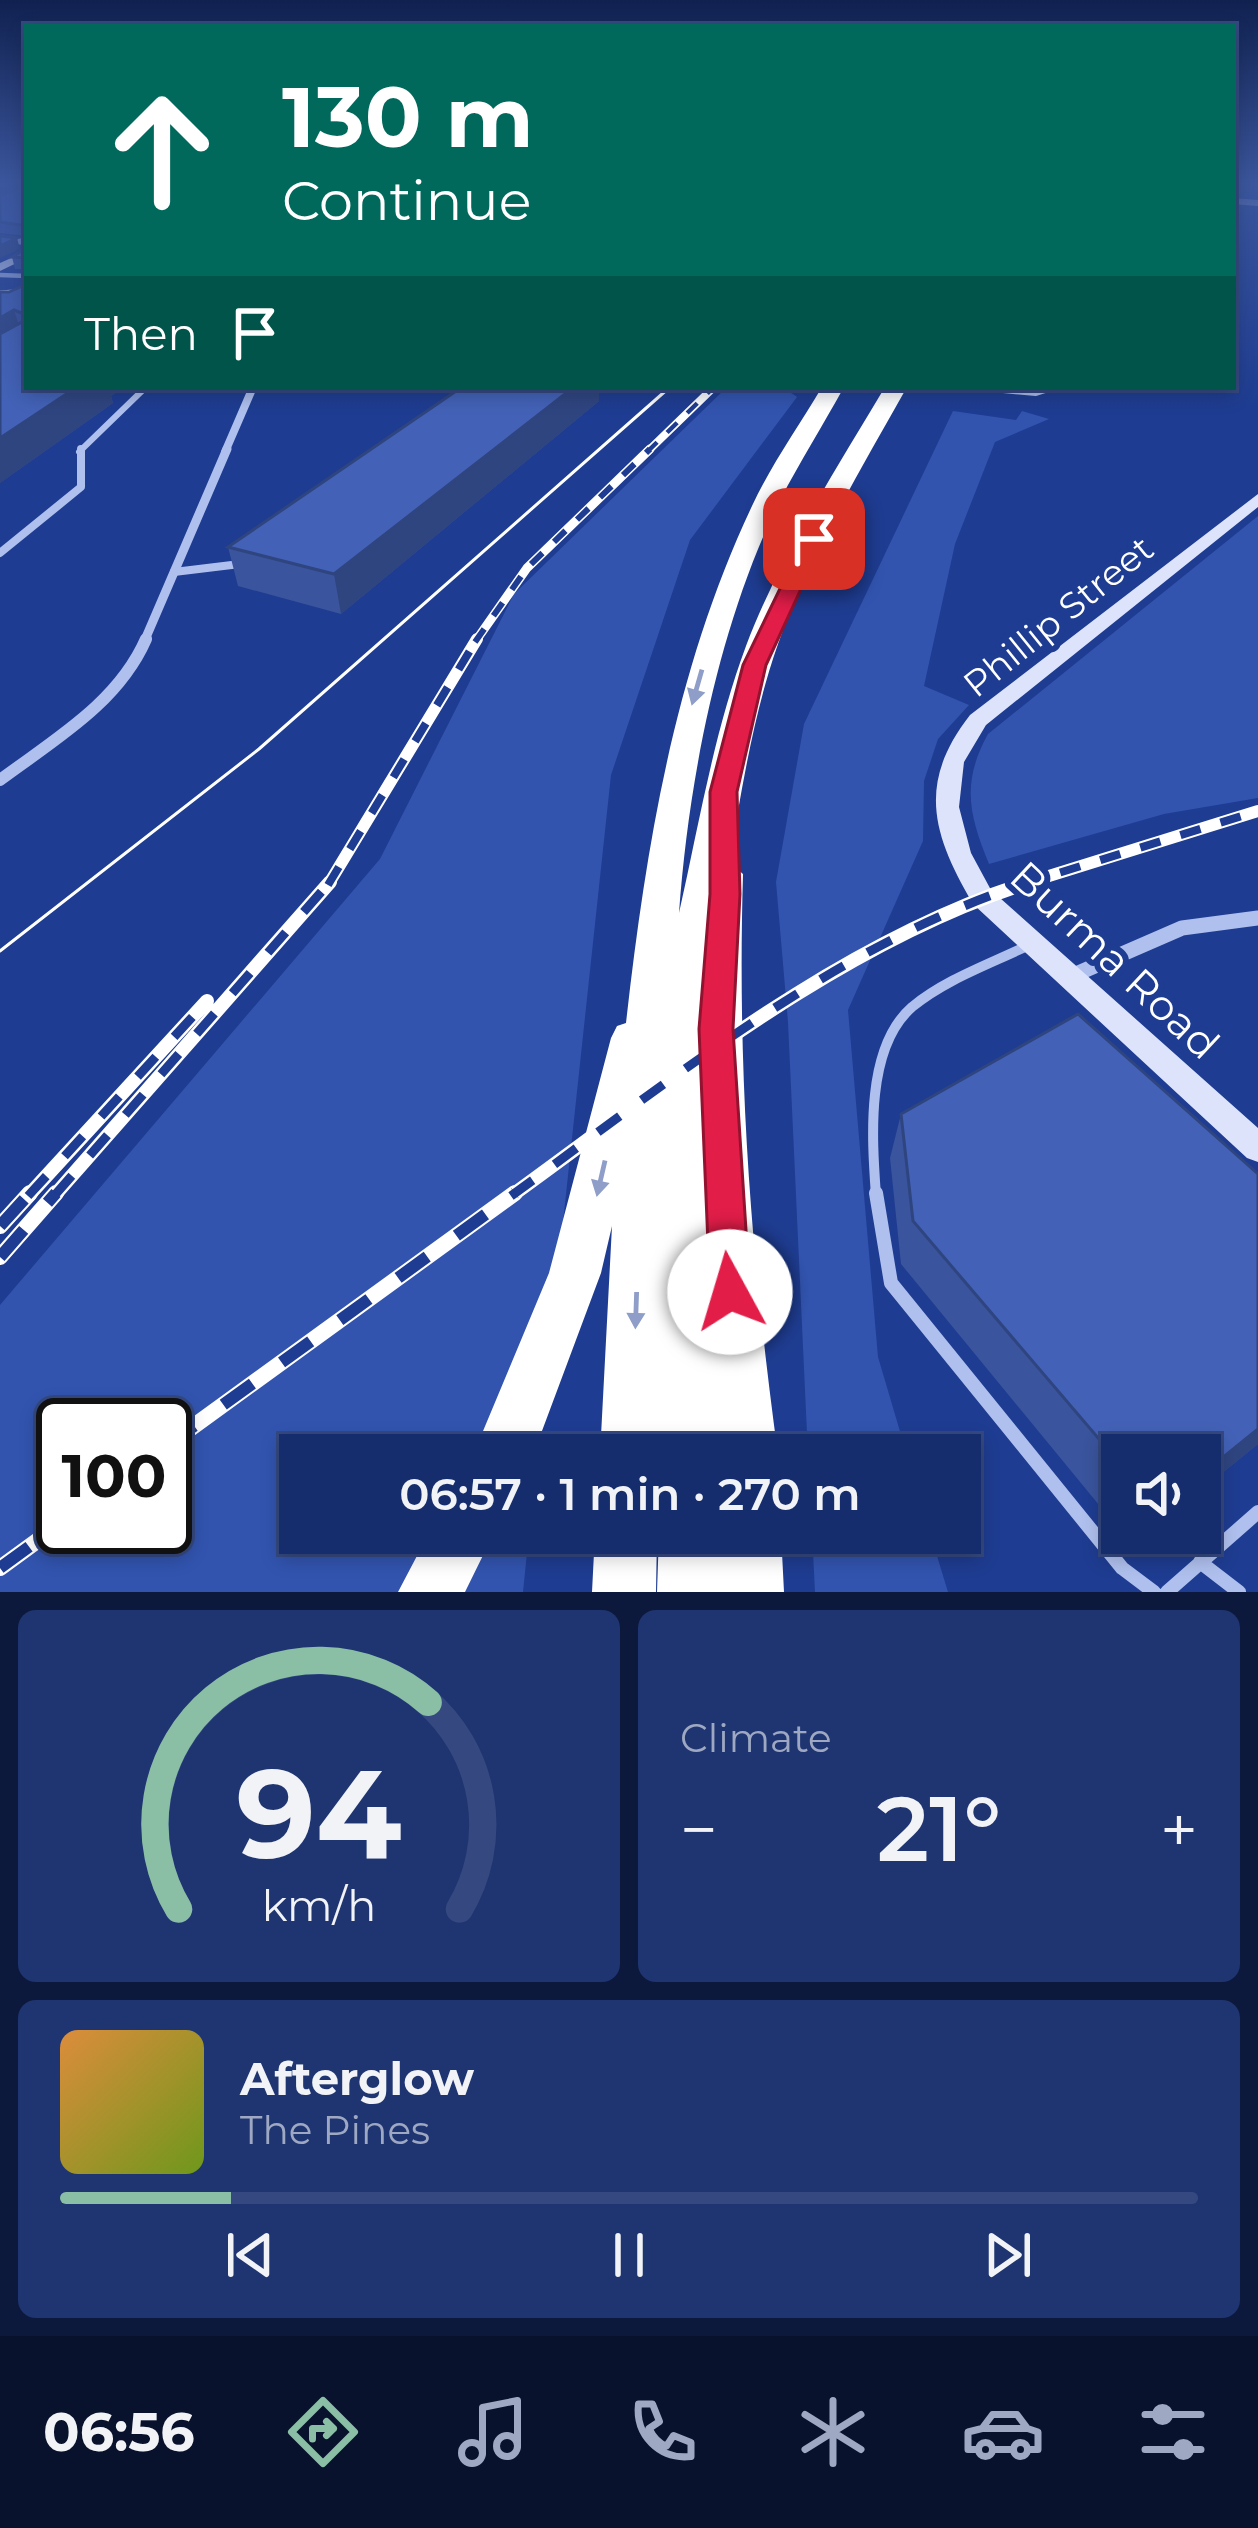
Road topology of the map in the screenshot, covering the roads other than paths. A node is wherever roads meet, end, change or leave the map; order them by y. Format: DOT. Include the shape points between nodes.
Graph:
graph roads {
  1 [pos="143,390"];
  2 [pos="252,390"];
  3 [pos="465,390"];
  4 [pos="488,390"];
  5 [pos="831,390"];
  6 [pos="894,390"];
  7 [pos="1003,390"];
  8 [pos="1050,390"];
  9 [pos="483,394"];
  10 [pos="464,407"];
  11 [pos="1258,500"];
  12 [pos="257,552"];
  13 [pos="0,554"];
  14 [pos="174,572"];
  15 [pos="0,780"];
  16 [pos="970,879"];
  17 [pos="716,883"];
  18 [pos="664,900"];
  19 [pos="1258,918"];
  20 [pos="1028,945"];
  21 [pos="1066,979"];
  22 [pos="1258,1148"];
  23 [pos="691,1427"];
  24 [pos="511,1434"];
  25 [pos="631,1434"];
  26 [pos="748,1434"];
  27 [pos="1258,1512"];
  28 [pos="451,1554"];
  29 [pos="625,1554"];
  30 [pos="689,1554"];
  31 [pos="751,1554"];
  32 [pos="1200,1562"];
  33 [pos="430,1592"];
  34 [pos="624,1592"];
  35 [pos="689,1592"];
  36 [pos="752,1592"];
  37 [pos="1154,1592"];
  38 [pos="1167,1592"];
  39 [pos="1239,1592"];
  1 -- 13 [label="lane" via="80,450 81,487"];
  2 -- 14 [label="street"];
  3 -- 9 [label="lane"];
  4 -- 9 [label="lane"];
  5 -- 18 [label="highway, one-way" via="759,516 715,627 674,791"];
  6 -- 17 [label="highway" via="763,642 724,792"];
  7 -- 8 [label="lane"];
  9 -- 10 [label="lane"];
  11 -- 16 [label="street, Phillip Street" via="962,737 944,795"];
  12 -- 14 [label="lane" via="238,565"];
  14 -- 15 [label="street" via="132,671"];
  16 -- 20 [label="street, Burma Road"];
  17 -- 23 [label="highway" via="694,932 684,1092"];
  17 -- 26 [label="highway" via="724,1249"];
  18 -- 24 [label="highway, one-way" via="575,1273"];
  18 -- 25 [label="highway, one-way" via="646,1094"];
  19 -- 21 [label="street" via="1182,928"];
  20 -- 21 [label="street, Burma Road"];
  20 -- 37 [label="lane" via="897,1022 884,1053 872,1163 885,1267 1122,1568"];
  21 -- 22 [label="street, Burma Road"];
  27 -- 32 [label="lane"];
  28 -- 33 [label="highway"];
  29 -- 34 [label="highway"];
  30 -- 35 [label="highway"];
  31 -- 36 [label="highway"];
  32 -- 38 [label="lane"];
  32 -- 39 [label="lane"];
}
